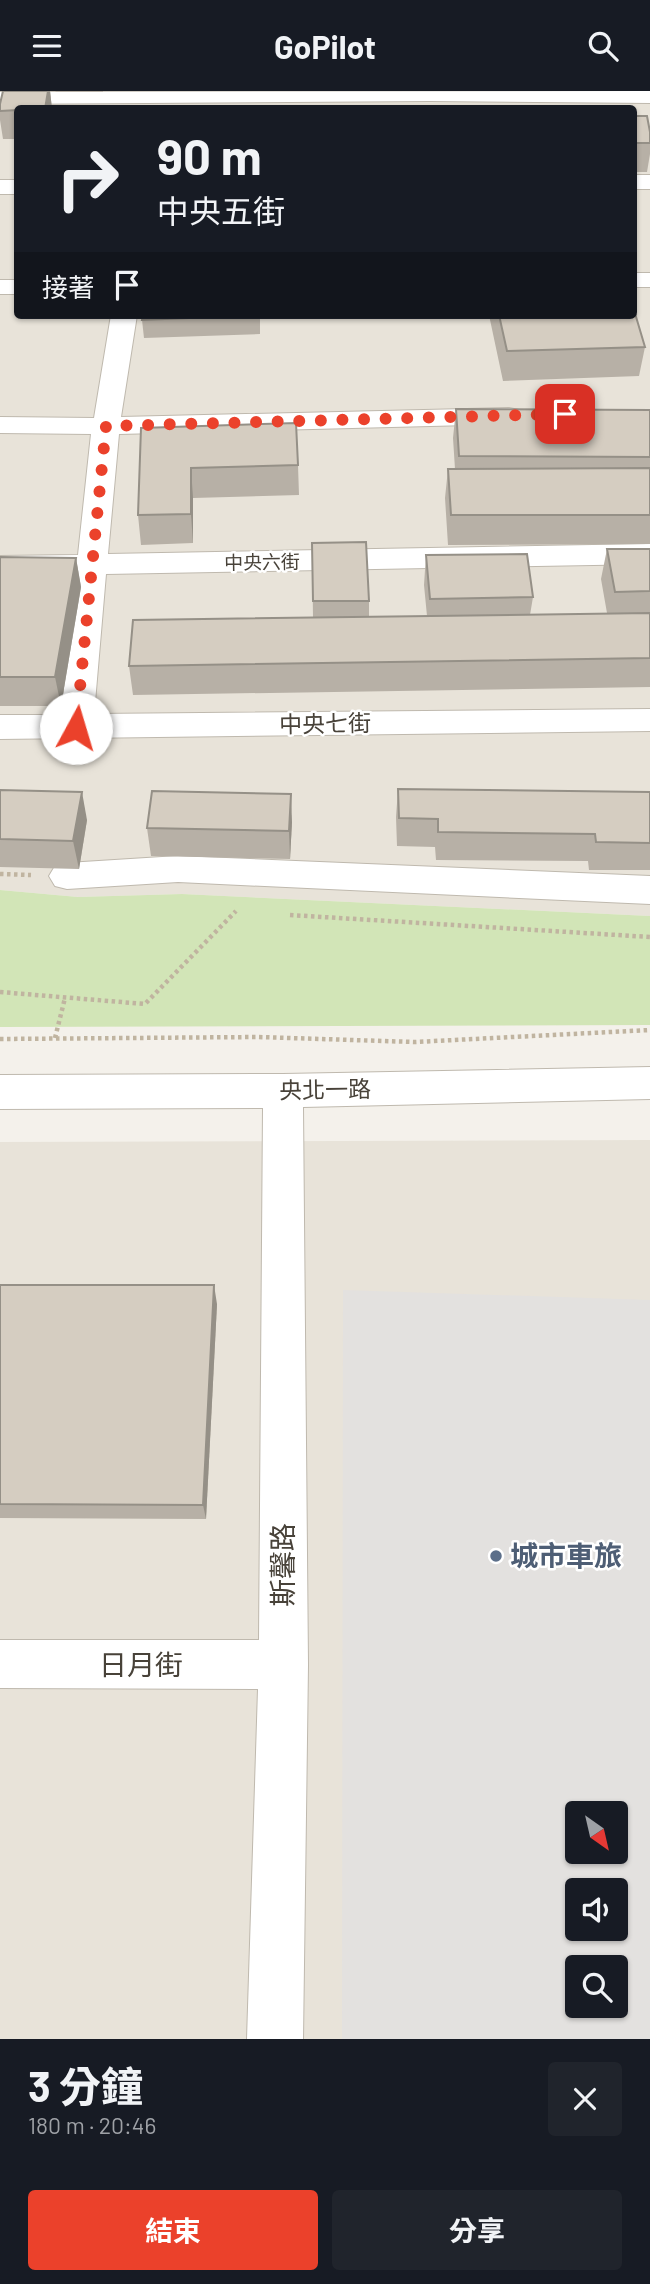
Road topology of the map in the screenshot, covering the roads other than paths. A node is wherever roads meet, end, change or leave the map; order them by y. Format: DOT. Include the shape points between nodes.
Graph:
graph roads {
  1 [pos="430,93"];
  2 [pos="650,97"];
  3 [pos="0,98"];
  4 [pos="156,99"];
  5 [pos="123,319"];
  6 [pos="536,415"];
  7 [pos="0,425"];
  8 [pos="106,426"];
  9 [pos="650,554"];
  10 [pos="0,566"];
  11 [pos="92,566"];
  12 [pos="650,720"];
  13 [pos="0,727"];
  14 [pos="76,728"];
  15 [pos="67,876"];
  16 [pos="650,890"];
  17 [pos="650,1083"];
  18 [pos="283,1091"];
  19 [pos="0,1092"];
  20 [pos="0,1664"];
  21 [pos="283,1665"];
  22 [pos="275,2039"];
  1 -- 2 [label="street"];
  1 -- 4 [label="street"];
  3 -- 4 [label="street"];
  5 -- 8 [label="street"];
  6 -- 8 [label="street"];
  7 -- 8 [label="street"];
  8 -- 11 [label="street"];
  9 -- 11 [label="street, 中央六街"];
  10 -- 11 [label="street, 中央六街"];
  11 -- 14 [label="street"];
  12 -- 14 [label="street, 中央七街"];
  13 -- 14 [label="street, 中央七街"];
  15 -- 16 [label="street" via="178,869"];
  17 -- 18 [label="street, 央北一路"];
  18 -- 19 [label="street, 央北一路"];
  18 -- 21 [label="street, 斯馨路"];
  20 -- 21 [label="street, 日月街"];
  21 -- 22 [label="street, 斯馨路"];
}
